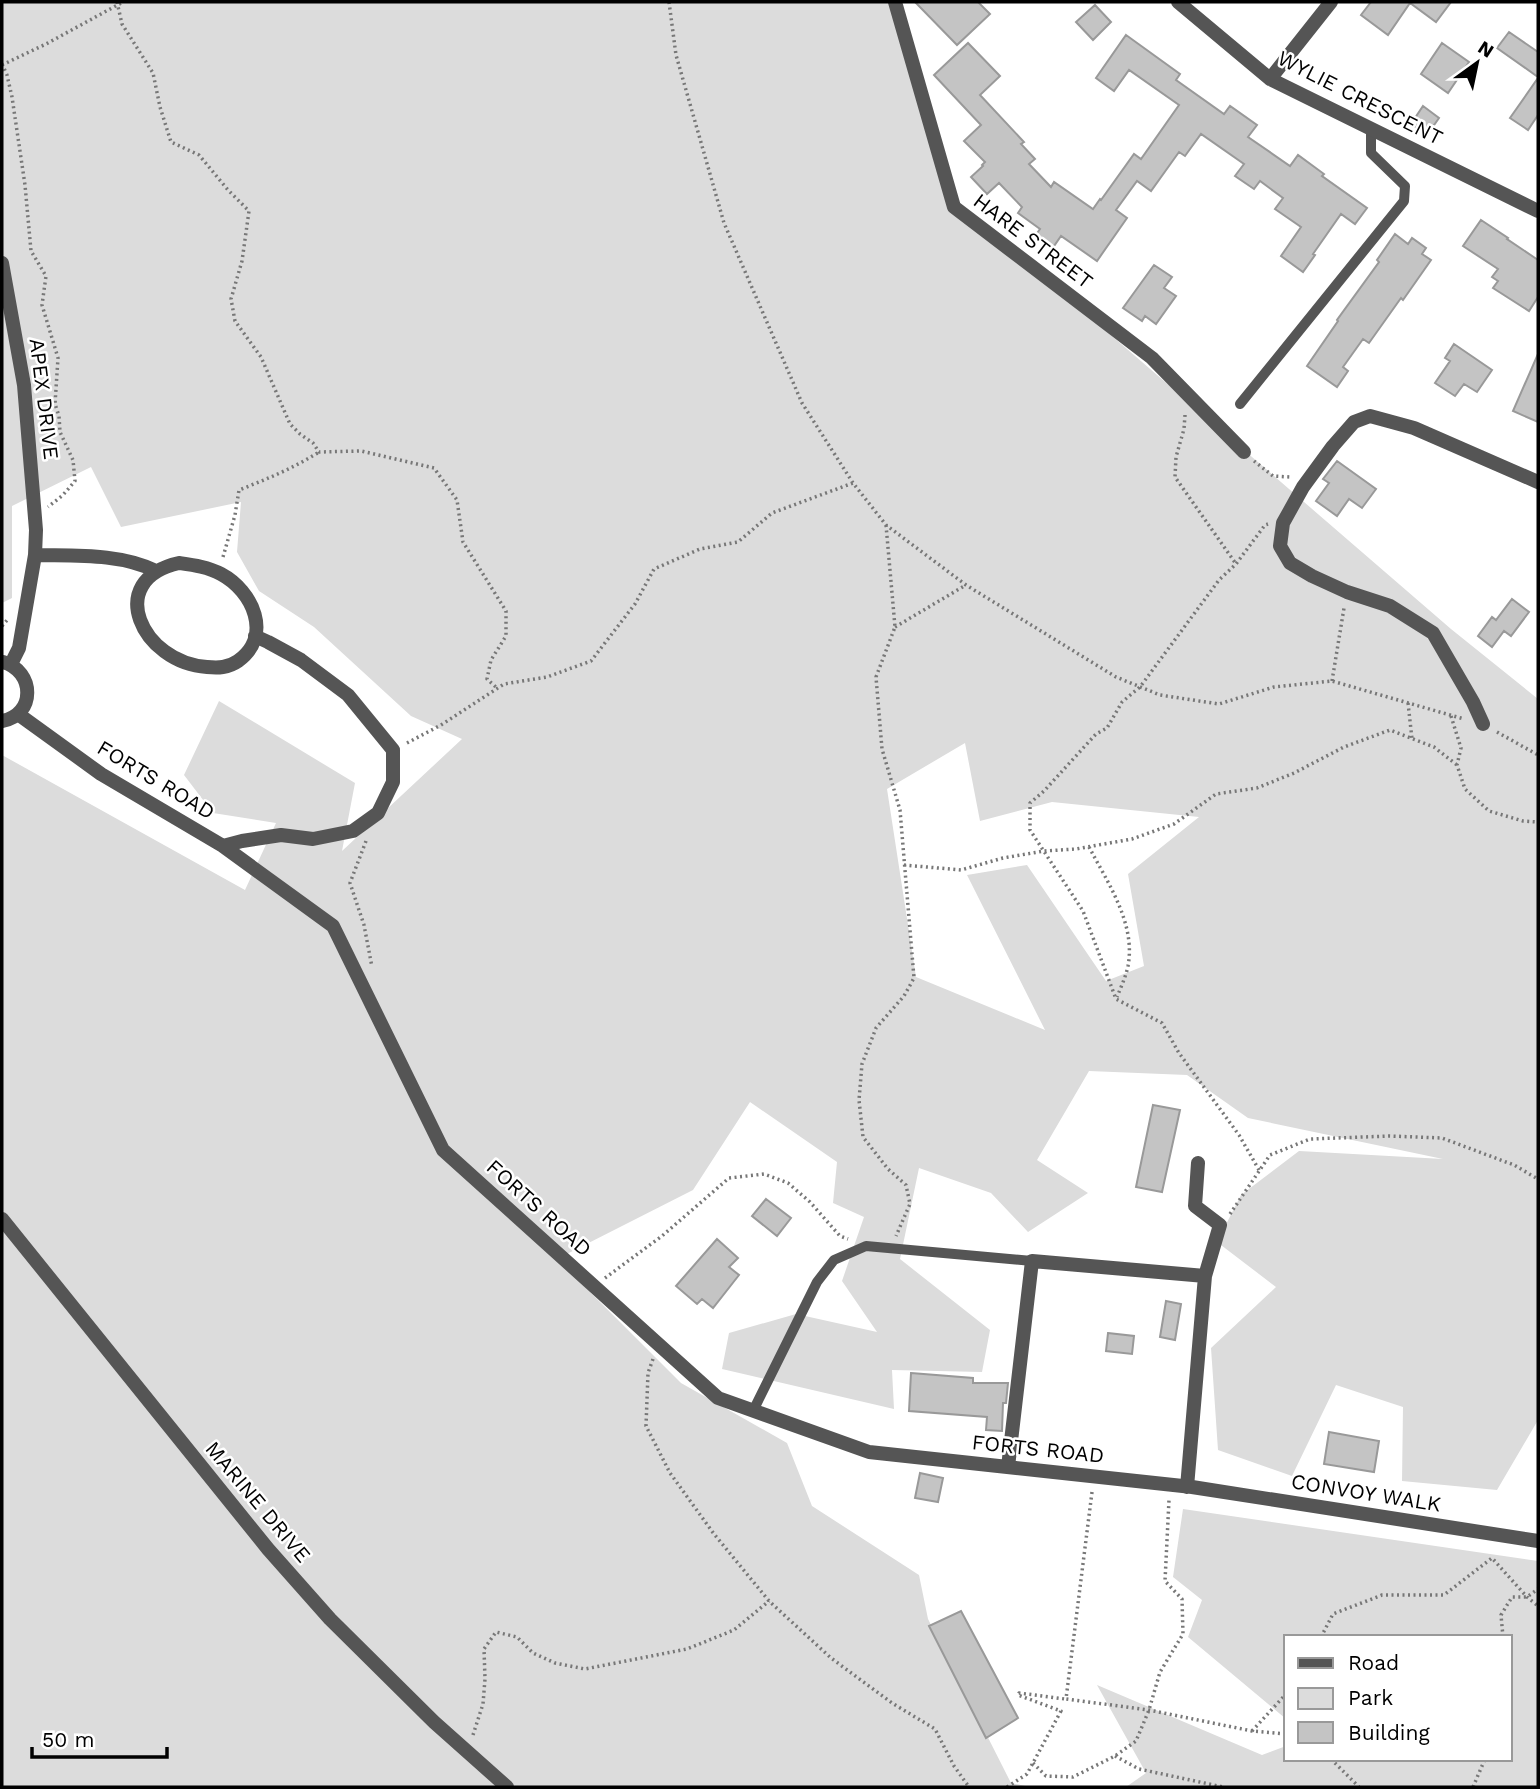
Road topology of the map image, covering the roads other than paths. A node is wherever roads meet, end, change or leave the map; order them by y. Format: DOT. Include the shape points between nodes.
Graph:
graph roads {
  1 [pos="895,2"];
  2 [pos="1178,2"];
  3 [pos="1331,2"];
  4 [pos="1270,79"];
  5 [pos="1371,128"];
  6 [pos="1538,211"];
  7 [pos="2,263"];
  8 [pos="1240,404"];
  9 [pos="1244,452"];
  10 [pos="1538,482"];
  11 [pos="35,555"];
  12 [pos="156,571"];
  13 [pos="255,636"];
  14 [pos="6,662"];
  15 [pos="18,714"];
  16 [pos="2,721"];
  17 [pos="1483,724"];
  18 [pos="223,846"];
  19 [pos="1198,1163"];
  20 [pos="2,1219"];
  21 [pos="1032,1261"];
  22 [pos="1205,1276"];
  23 [pos="753,1411"];
  24 [pos="1009,1467"];
  25 [pos="1187,1487"];
  26 [pos="1538,1541"];
  27 [pos="507,1787"];
  1 -- 9 [label="street, HARE STREET" via="954,206 1152,358"];
  2 -- 4 [label="street, WYLIE CRESCENT"];
  3 -- 4 [label="street"];
  4 -- 5 [label="street, WYLIE CRESCENT"];
  5 -- 6 [label="street, WYLIE CRESCENT"];
  5 -- 8 [label="lane" via="1371,153 1405,186 1404,201"];
  7 -- 11 [label="street, APEX DRIVE" via="24,385"];
  10 -- 17 [label="street" via="1414,428 1370,416 1354,422 1309,478 1283,523 1280,546 1290,563 1347,592 1390,606 1433,634"];
  11 -- 12 [label="street" via="130,561"];
  11 -- 14 [label="street, APEX DRIVE" via="19,648"];
  12 -- 13 [label="street" via="179,563 227,578 254,609"];
  12 -- 13 [label="street" via="140,592 138,615 147,636 169,655 200,667 222,668 241,659"];
  13 -- 18 [label="street" via="301,660 348,695 393,751 393,782 377,813 353,831 313,839 281,835"];
  14 -- 15 [label="street" via="22,674 27,687"];
  15 -- 16 [label="street"];
  15 -- 18 [label="street, FORTS ROAD" via="101,774"];
  18 -- 23 [label="street, FORTS ROAD" via="333,926 443,1150 718,1398"];
  19 -- 22 [label="street" via="1195,1206 1220,1225"];
  20 -- 27 [label="street, MARINE DRIVE" via="268,1549 434,1722"];
  21 -- 22 [label="street"];
  21 -- 23 [label="lane" via="866,1246 834,1259 817,1282"];
  21 -- 24 [label="street"];
  22 -- 25 [label="street"];
  23 -- 24 [label="street, FORTS ROAD" via="869,1452"];
  24 -- 25 [label="street, FORTS ROAD"];
  25 -- 26 [label="street, CONVOY WALK"];
}
